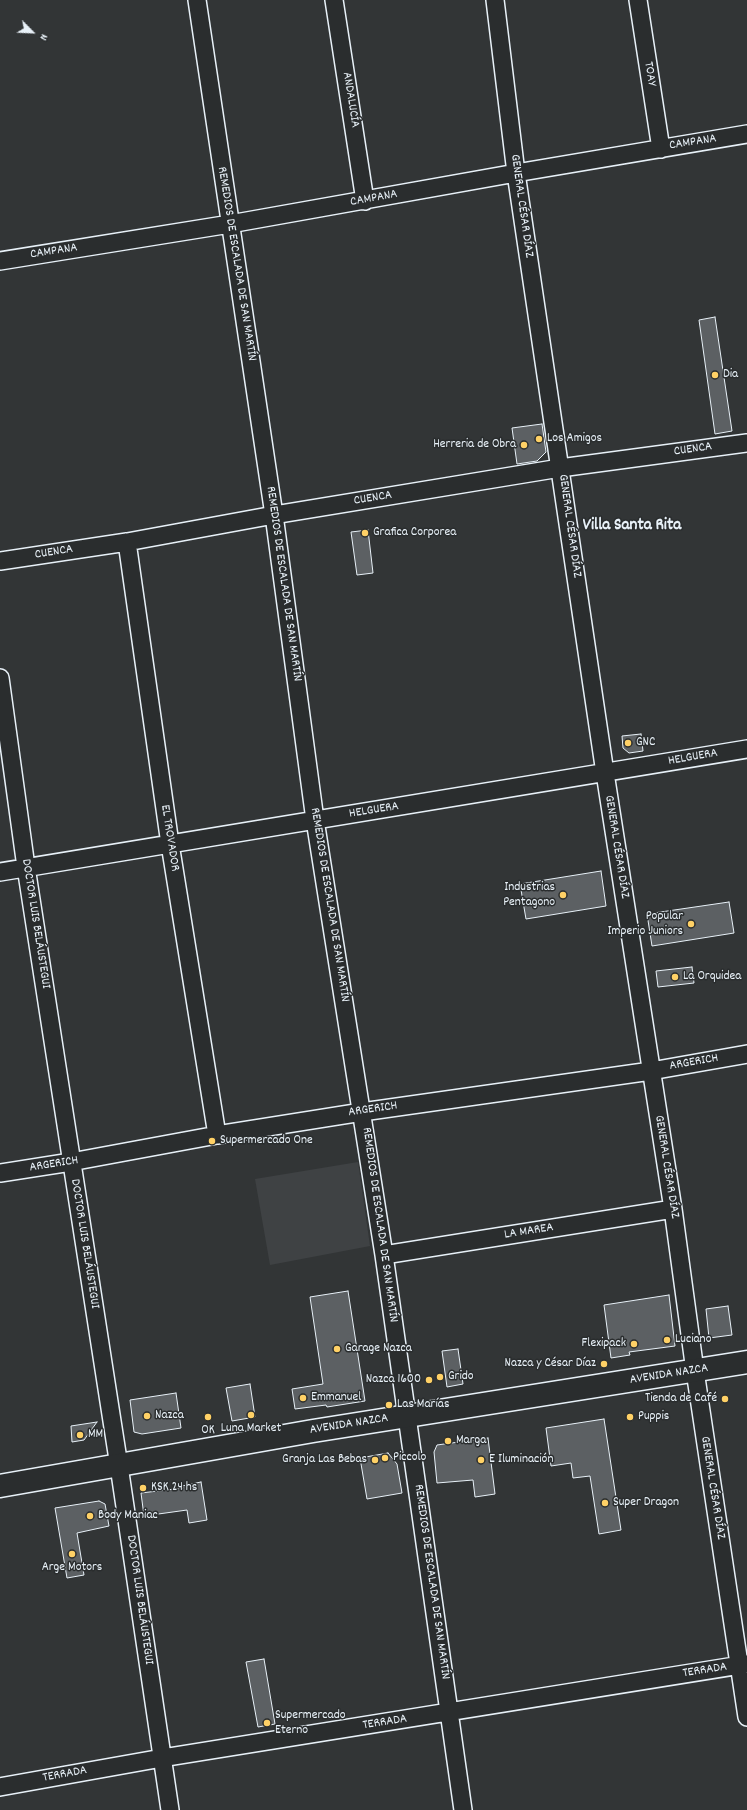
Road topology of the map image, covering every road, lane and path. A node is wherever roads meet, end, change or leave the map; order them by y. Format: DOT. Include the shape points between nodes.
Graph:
graph roads {
  1 [pos="197,0"];
  2 [pos="334,0"];
  3 [pos="495,0"];
  4 [pos="638,0"];
  5 [pos="747,134"];
  6 [pos="660,149"];
  7 [pos="516,173"];
  8 [pos="366,201"];
  9 [pos="230,224"];
  10 [pos="0,261"];
  11 [pos="747,443"];
  12 [pos="560,468"];
  13 [pos="274,515"];
  14 [pos="127,542"];
  15 [pos="0,561"];
  16 [pos="0,678"];
  17 [pos="747,749"];
  18 [pos="605,773"];
  19 [pos="315,820"];
  20 [pos="170,844"];
  21 [pos="26,867"];
  22 [pos="0,872"];
  23 [pos="747,1054"];
  24 [pos="651,1071"];
  25 [pos="362,1112"];
  26 [pos="217,1135"];
  27 [pos="71,1162"];
  28 [pos="0,1173"];
  29 [pos="673,1209"];
  30 [pos="384,1255"];
  31 [pos="747,1362"];
  32 [pos="695,1371"];
  33 [pos="407,1416"];
  34 [pos="119,1466"];
  35 [pos="0,1486"];
  36 [pos="743,1665"];
  37 [pos="449,1712"];
  38 [pos="747,1716"];
  39 [pos="162,1758"];
  40 [pos="0,1787"];
  41 [pos="170,1810"];
  42 [pos="463,1810"];
  1 -- 9 [label="street, REMEDIOS DE ESCALADA DE SAN MARTÍN"];
  2 -- 8 [label="street, ANDALUCÍA"];
  3 -- 7 [label="street, GENERAL CÉSAR DÍAZ"];
  4 -- 6 [label="street, TOAY"];
  5 -- 6 [label="street, CAMPANA"];
  6 -- 7 [label="street, CAMPANA"];
  7 -- 8 [label="street, CAMPANA"];
  7 -- 12 [label="street, GENERAL CÉSAR DÍAZ"];
  8 -- 9 [label="street, CAMPANA"];
  9 -- 10 [label="street, CAMPANA"];
  9 -- 13 [label="street, REMEDIOS DE ESCALADA DE SAN MARTÍN"];
  11 -- 12 [label="street, CUENCA"];
  12 -- 13 [label="street, CUENCA"];
  12 -- 18 [label="street, GENERAL CÉSAR DÍAZ"];
  13 -- 14 [label="street, CUENCA"];
  13 -- 19 [label="street, REMEDIOS DE ESCALADA DE SAN MARTÍN"];
  14 -- 15 [label="street, CUENCA"];
  14 -- 20 [label="street, EL TROVADOR"];
  16 -- 21 [label="street, DOCTOR LUIS BELÁUSTEGUI"];
  17 -- 18 [label="street, HELGUERA"];
  18 -- 19 [label="street, HELGUERA"];
  18 -- 24 [label="street, GENERAL CÉSAR DÍAZ"];
  19 -- 20 [label="street, HELGUERA"];
  19 -- 25 [label="street, REMEDIOS DE ESCALADA DE SAN MARTÍN"];
  20 -- 21 [label="street, HELGUERA"];
  20 -- 26 [label="street, EL TROVADOR"];
  21 -- 22 [label="street, HELGUERA"];
  21 -- 27 [label="street, DOCTOR LUIS BELÁUSTEGUI"];
  23 -- 24 [label="street, ARGERICH"];
  24 -- 25 [label="street, ARGERICH"];
  24 -- 29 [label="street, GENERAL CÉSAR DÍAZ"];
  25 -- 26 [label="street, ARGERICH"];
  25 -- 30 [label="street, REMEDIOS DE ESCALADA DE SAN MARTÍN"];
  26 -- 27 [label="street, ARGERICH"];
  27 -- 28 [label="street, ARGERICH"];
  27 -- 34 [label="street, DOCTOR LUIS BELÁUSTEGUI"];
  29 -- 30 [label="street, LA MAREA"];
  29 -- 32 [label="street, GENERAL CÉSAR DÍAZ"];
  30 -- 33 [label="street, REMEDIOS DE ESCALADA DE SAN MARTÍN"];
  31 -- 32 [label="main road, AVENIDA NAZCA"];
  32 -- 33 [label="main road, AVENIDA NAZCA"];
  32 -- 36 [label="street, GENERAL CÉSAR DÍAZ"];
  33 -- 34 [label="main road, AVENIDA NAZCA"];
  33 -- 37 [label="street, REMEDIOS DE ESCALADA DE SAN MARTÍN"];
  34 -- 35 [label="main road, AVENIDA NAZCA"];
  34 -- 39 [label="street, DOCTOR LUIS BELÁUSTEGUI"];
  36 -- 37 [label="street, TERRADA"];
  36 -- 38 [label="street, GENERAL CÉSAR DÍAZ"];
  37 -- 39 [label="street, TERRADA"];
  37 -- 42 [label="street, REMEDIOS DE ESCALADA DE SAN MARTÍN"];
  39 -- 40 [label="street, TERRADA"];
  39 -- 41 [label="street, DOCTOR LUIS BELÁUSTEGUI"];
}
